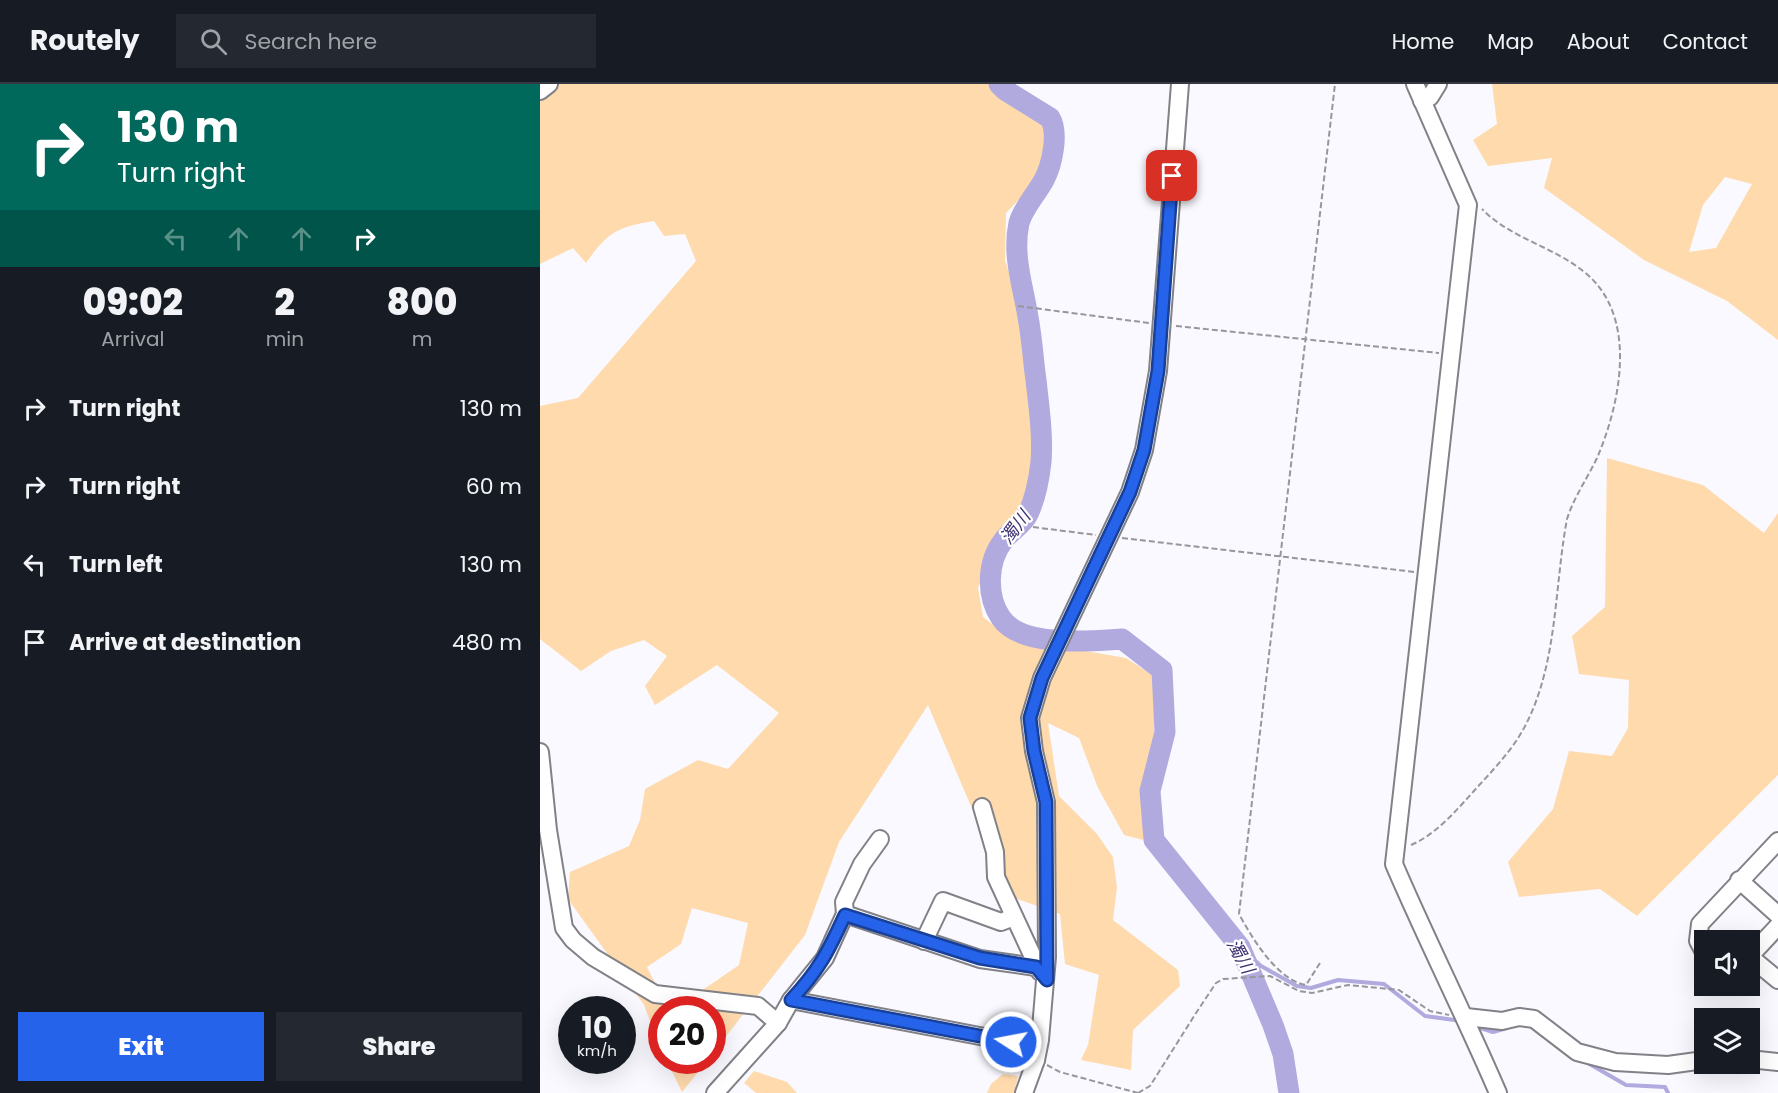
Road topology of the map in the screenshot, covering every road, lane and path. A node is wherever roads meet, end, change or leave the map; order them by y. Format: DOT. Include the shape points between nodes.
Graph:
graph roads {
  1 [pos="549,84"];
  2 [pos="1180,84"];
  3 [pos="1335,84"];
  4 [pos="1415,84"];
  5 [pos="1438,84"];
  6 [pos="540,92"];
  7 [pos="1422,101"];
  8 [pos="1468,199"];
  9 [pos="1018,306"];
  10 [pos="1161,324"];
  11 [pos="1305,339"];
  12 [pos="1453,355"];
  13 [pos="1033,527"];
  14 [pos="1110,537"];
  15 [pos="1281,556"];
  16 [pos="1426,574"];
  17 [pos="540,752"];
  18 [pos="982,807"];
  19 [pos="544,832"];
  20 [pos="880,839"];
  21 [pos="1777,843"];
  22 [pos="1396,848"];
  23 [pos="1739,880"];
  24 [pos="845,915"];
  25 [pos="1778,915"];
  26 [pos="1014,917"];
  27 [pos="1778,926"];
  28 [pos="1699,930"];
  29 [pos="924,941"];
  30 [pos="1760,945"];
  31 [pos="1320,963"];
  32 [pos="1760,965"];
  33 [pos="1041,974"];
  34 [pos="1778,980"];
  35 [pos="791,1000"];
  36 [pos="1468,1022"];
  37 [pos="778,1023"];
  38 [pos="1036,1060"];
  39 [pos="1760,1060"];
  40 [pos="1694,1061"];
  41 [pos="1778,1062"];
  42 [pos="715,1093"];
  43 [pos="1024,1093"];
  44 [pos="1138,1093"];
  45 [pos="1498,1093"];
  1 -- 6 [label="street"];
  2 -- 10 [label="street"];
  3 -- 11 [label="path"];
  4 -- 7 [label="street"];
  5 -- 7 [label="street" via="1430,97"];
  7 -- 8 [label="street"];
  8 -- 12 [label="street"];
  8 -- 22 [label="path" via="1499,224 1563,257 1591,278 1620,331 1622,352 1597,458 1574,497 1567,519 1543,676 1527,721 1488,776 1440,826 1417,843"];
  9 -- 10 [label="path"];
  10 -- 11 [label="path"];
  10 -- 14 [label="street" via="1158,371 1144,450"];
  11 -- 12 [label="path"];
  11 -- 15 [label="path"];
  12 -- 16 [label="street"];
  13 -- 14 [label="path"];
  14 -- 15 [label="path"];
  14 -- 33 [label="street" via="1042,678 1030,718 1046,802"];
  15 -- 16 [label="path"];
  15 -- 31 [label="path" via="1239,914 1255,944 1299,984 1306,985"];
  16 -- 22 [label="street"];
  17 -- 19 [label="street"];
  18 -- 26 [label="street" via="995,852 996,877"];
  19 -- 37 [label="street" via="564,928 577,945 656,994 758,1006"];
  20 -- 24 [label="street" via="862,864 844,902"];
  21 -- 23 [label="street"];
  22 -- 36 [label="street" via="1394,864"];
  23 -- 25 [label="street"];
  23 -- 28 [label="street" via="1700,924"];
  24 -- 29 [label="street"];
  24 -- 35 [label="street" via="816,973"];
  26 -- 29 [label="street" via="1001,922 943,901"];
  26 -- 33 [label="street"];
  27 -- 30 [label="street"];
  29 -- 33 [label="street"];
  32 -- 34 [label="street"];
  33 -- 38 [label="street"];
  35 -- 37 [label="street"];
  35 -- 38 [label="street" via="1011,1042 1027,1048"];
  36 -- 40 [label="street" via="1534,1018 1577,1052 1615,1062 1668,1065"];
  36 -- 44 [label="path" via="1430,1011 1399,990 1348,986 1312,993 1299,991 1270,976 1223,979 1216,983 1150,1086"];
  36 -- 45 [label="street"];
  37 -- 42 [label="street"];
  38 -- 43 [label="street"];
  38 -- 44 [label="path" via="1060,1072"];
  39 -- 41 [label="street"];
}
